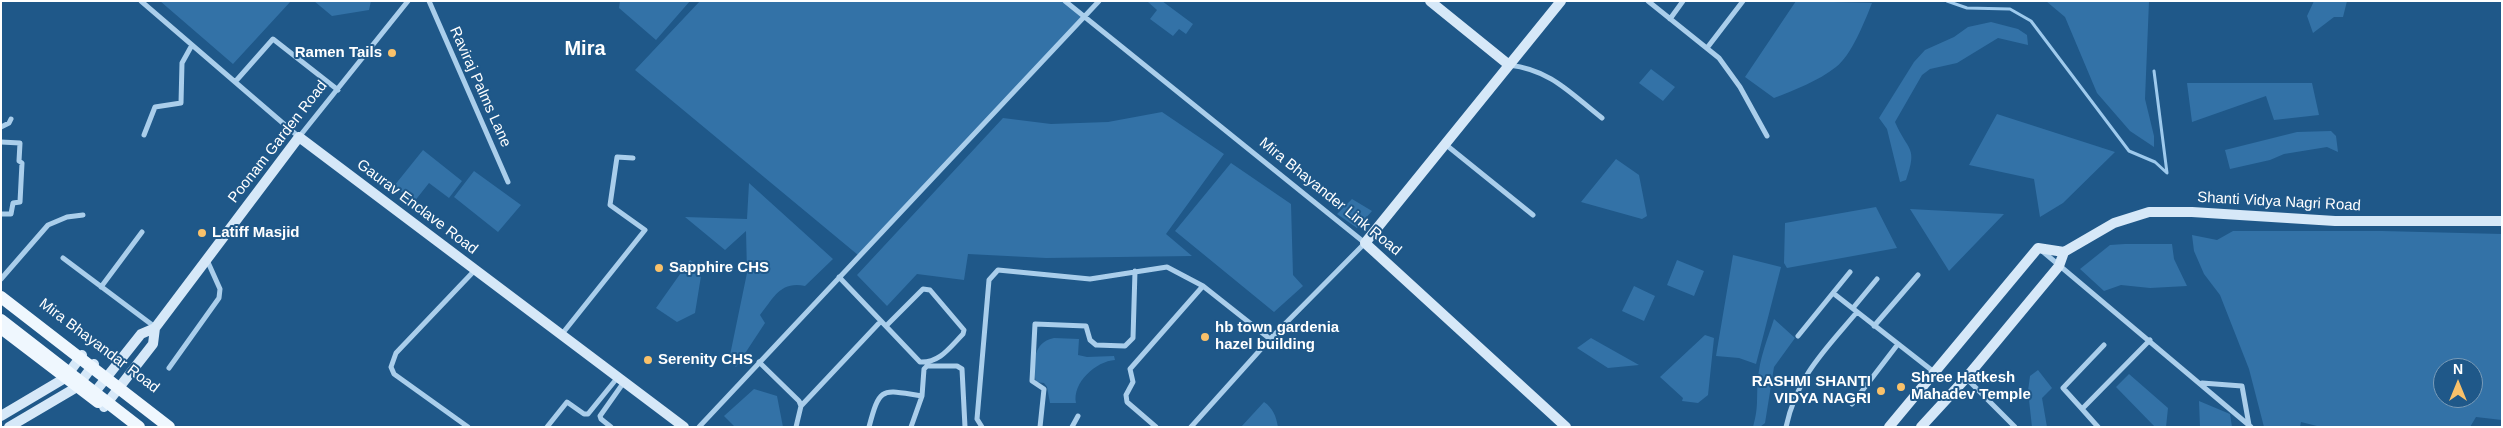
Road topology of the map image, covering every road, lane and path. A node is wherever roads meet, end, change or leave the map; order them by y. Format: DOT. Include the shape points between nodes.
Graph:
graph roads {
  1 [pos="141,1"];
  2 [pos="408,1"];
  3 [pos="428,1"];
  4 [pos="1065,1"];
  5 [pos="1099,1"];
  6 [pos="1430,1"];
  7 [pos="1561,1"];
  8 [pos="1648,1"];
  9 [pos="1683,1"];
  10 [pos="1743,1"];
  11 [pos="1085,18"];
  12 [pos="1670,19"];
  13 [pos="192,45"];
  14 [pos="1707,48"];
  15 [pos="1509,65"];
  16 [pos="235,82"];
  17 [pos="338,90"];
  18 [pos="1602,118"];
  19 [pos="11,119"];
  20 [pos="1,127"];
  21 [pos="144,135"];
  22 [pos="1767,136"];
  23 [pos="299,137"];
  24 [pos="1,142"];
  25 [pos="1445,144"];
  26 [pos="633,158"];
  27 [pos="508,182"];
  28 [pos="1,214"];
  29 [pos="83,215"];
  30 [pos="1534,215"];
  31 [pos="2502,221"];
  32 [pos="142,232"];
  33 [pos="1365,243"];
  34 [pos="2038,248"];
  35 [pos="2064,252"];
  36 [pos="62,258"];
  37 [pos="206,260"];
  38 [pos="2059,266"];
  39 [pos="475,269"];
  40 [pos="1135,271"];
  41 [pos="1850,272"];
  42 [pos="1918,275"];
  43 [pos="839,277"];
  44 [pos="1,279"];
  45 [pos="1877,279"];
  46 [pos="1204,286"];
  47 [pos="102,287"];
  48 [pos="1,291"];
  49 [pos="1833,294"];
  50 [pos="1,297"];
  51 [pos="1855,310"];
  52 [pos="1,320"];
  53 [pos="881,321"];
  54 [pos="886,326"];
  55 [pos="1874,326"];
  56 [pos="1,328"];
  57 [pos="155,328"];
  58 [pos="562,334"];
  59 [pos="1798,336"];
  60 [pos="1270,339"];
  61 [pos="2150,340"];
  62 [pos="1898,344"];
  63 [pos="2104,345"];
  64 [pos="82,355"];
  65 [pos="759,362"];
  66 [pos="94,364"];
  67 [pos="169,368"];
  68 [pos="1935,372"];
  69 [pos="109,374"];
  70 [pos="65,378"];
  71 [pos="1966,378"];
  72 [pos="621,379"];
  73 [pos="2202,383"];
  74 [pos="122,384"];
  75 [pos="77,387"];
  76 [pos="922,396"];
  77 [pos="91,397"];
  78 [pos="1852,404"];
  79 [pos="801,406"];
  80 [pos="104,407"];
  81 [pos="2082,409"];
  82 [pos="1,416"];
  83 [pos="1078,416"];
  84 [pos="674,423"];
  85 [pos="2250,426"];
  86 [pos="9,427"];
  87 [pos="129,427"];
  88 [pos="139,427"];
  89 [pos="169,427"];
  90 [pos="177,427"];
  91 [pos="468,427"];
  92 [pos="546,427"];
  93 [pos="611,427"];
  94 [pos="684,427"];
  95 [pos="699,427"];
  96 [pos="796,427"];
  97 [pos="869,427"];
  98 [pos="911,427"];
  99 [pos="965,427"];
  100 [pos="982,427"];
  101 [pos="1040,427"];
  102 [pos="1072,427"];
  103 [pos="1156,427"];
  104 [pos="1191,427"];
  105 [pos="1566,427"];
  106 [pos="1786,427"];
  107 [pos="1889,427"];
  108 [pos="1921,427"];
  109 [pos="2015,427"];
  110 [pos="2098,427"];
  1 -- 13 [label="street, Gaurav Enclave Road"];
  2 -- 17 [label="street, Poonam Garden Road"];
  3 -- 27 [label="street, Raviraj Palms Lane"];
  4 -- 11 [label="street, Mira Bhayander Link Road"];
  5 -- 11 [label="street"];
  6 -- 15 [label="street"];
  7 -- 15 [label="street"];
  8 -- 12 [label="street"];
  9 -- 12 [label="street"];
  10 -- 14 [label="street"];
  11 -- 33 [label="street, Mira Bhayander Link Road"];
  11 -- 43 [label="street"];
  12 -- 14 [label="street"];
  13 -- 16 [label="street, Gaurav Enclave Road"];
  13 -- 21 [label="street" via="182,63 181,103 155,107"];
  14 -- 22 [label="street" via="1719,58 1740,87"];
  15 -- 18 [label="street" via="1531,68 1547,75"];
  15 -- 25 [label="street"];
  16 -- 17 [label="street" via="273,39"];
  16 -- 23 [label="street, Gaurav Enclave Road"];
  17 -- 23 [label="street, Poonam Garden Road"];
  19 -- 20 [label="street"];
  23 -- 37 [label="street, Poonam Garden Road"];
  23 -- 39 [label="street, Gaurav Enclave Road"];
  24 -- 28 [label="street" via="20,143 19,161 22,163 20,202 13,203 11,214"];
  25 -- 30 [label="street"];
  25 -- 33 [label="street"];
  26 -- 58 [label="street" via="617,157 610,205 645,230"];
  29 -- 44 [label="street" via="48,225"];
  31 -- 35 [label="street, Shanti Vidya Nagri Road" via="2335,221 2149,212 2114,223"];
  32 -- 47 [label="street"];
  33 -- 60 [label="street"];
  33 -- 105 [label="street, Mira Bhayander Link Road"];
  34 -- 35 [label="street"];
  34 -- 38 [label="street"];
  34 -- 68 [label="street"];
  35 -- 38 [label="street"];
  36 -- 47 [label="street"];
  37 -- 57 [label="street, Poonam Garden Road"];
  37 -- 67 [label="street" via="220,289 219,298"];
  38 -- 61 [label="street"];
  38 -- 71 [label="street"];
  39 -- 58 [label="street, Gaurav Enclave Road"];
  39 -- 91 [label="street" via="396,353 391,367 394,374"];
  40 -- 46 [label="street" via="1167,267"];
  40 -- 100 [label="street" via="1090,279 1006,270 993,274 977,419"];
  40 -- 101 [label="street" via="1133,338 1125,346 1096,345 1090,340 1086,326 1035,325 1032,381 1044,389"];
  41 -- 49 [label="street"];
  42 -- 55 [label="street"];
  43 -- 53 [label="street"];
  43 -- 65 [label="street"];
  45 -- 51 [label="street"];
  46 -- 60 [label="street"];
  46 -- 103 [label="street" via="1130,369 1133,382 1126,395 1127,402"];
  47 -- 57 [label="street"];
  48 -- 64 [label="main road, Mira Bhayandar Road"];
  49 -- 51 [label="street"];
  49 -- 59 [label="street"];
  50 -- 89 [label="main road, bridge"];
  51 -- 55 [label="street"];
  51 -- 106 [label="street" via="1803,378"];
  52 -- 88 [label="main road, bridge"];
  53 -- 54 [label="street"];
  53 -- 79 [label="street"];
  54 -- 54 [label="street" via="916,359 925,362 942,356 964,330 926,289"];
  55 -- 62 [label="street"];
  56 -- 70 [label="main road"];
  57 -- 69 [label="street, Poonam Garden Road" via="142,334"];
  57 -- 74 [label="street, Poonam Garden Road" via="153,344"];
  58 -- 72 [label="street, Gaurav Enclave Road"];
  60 -- 104 [label="street"];
  61 -- 73 [label="street"];
  61 -- 81 [label="street"];
  62 -- 68 [label="street"];
  62 -- 78 [label="street"];
  63 -- 81 [label="street" via="2062,388"];
  64 -- 66 [label="main road, Mira Bhayandar Road"];
  64 -- 70 [label="street"];
  65 -- 79 [label="street" via="792,392"];
  65 -- 95 [label="street"];
  66 -- 69 [label="main road, Mira Bhayandar Road"];
  66 -- 75 [label="street"];
  68 -- 107 [label="street"];
  69 -- 74 [label="main road, Mira Bhayandar Road"];
  69 -- 77 [label="street, Poonam Garden Road"];
  70 -- 75 [label="main road"];
  70 -- 82 [label="street"];
  71 -- 108 [label="street"];
  71 -- 109 [label="street"];
  72 -- 84 [label="street, Gaurav Enclave Road"];
  72 -- 92 [label="street" via="588,414 567,402"];
  72 -- 93 [label="street" via="600,416"];
  73 -- 85 [label="street"];
  73 -- 85 [label="street" via="2242,386"];
  74 -- 80 [label="street, Poonam Garden Road"];
  74 -- 90 [label="main road, Mira Bhayandar Road"];
  75 -- 77 [label="main road"];
  75 -- 86 [label="street"];
  76 -- 97 [label="street" via="885,392 877,398"];
  76 -- 98 [label="street"];
  76 -- 99 [label="street" via="926,367 961,367"];
  77 -- 80 [label="main road"];
  79 -- 96 [label="street"];
  80 -- 87 [label="main road"];
  81 -- 110 [label="street"];
  83 -- 102 [label="street"];
  84 -- 94 [label="street, Gaurav Enclave Road"];
}
